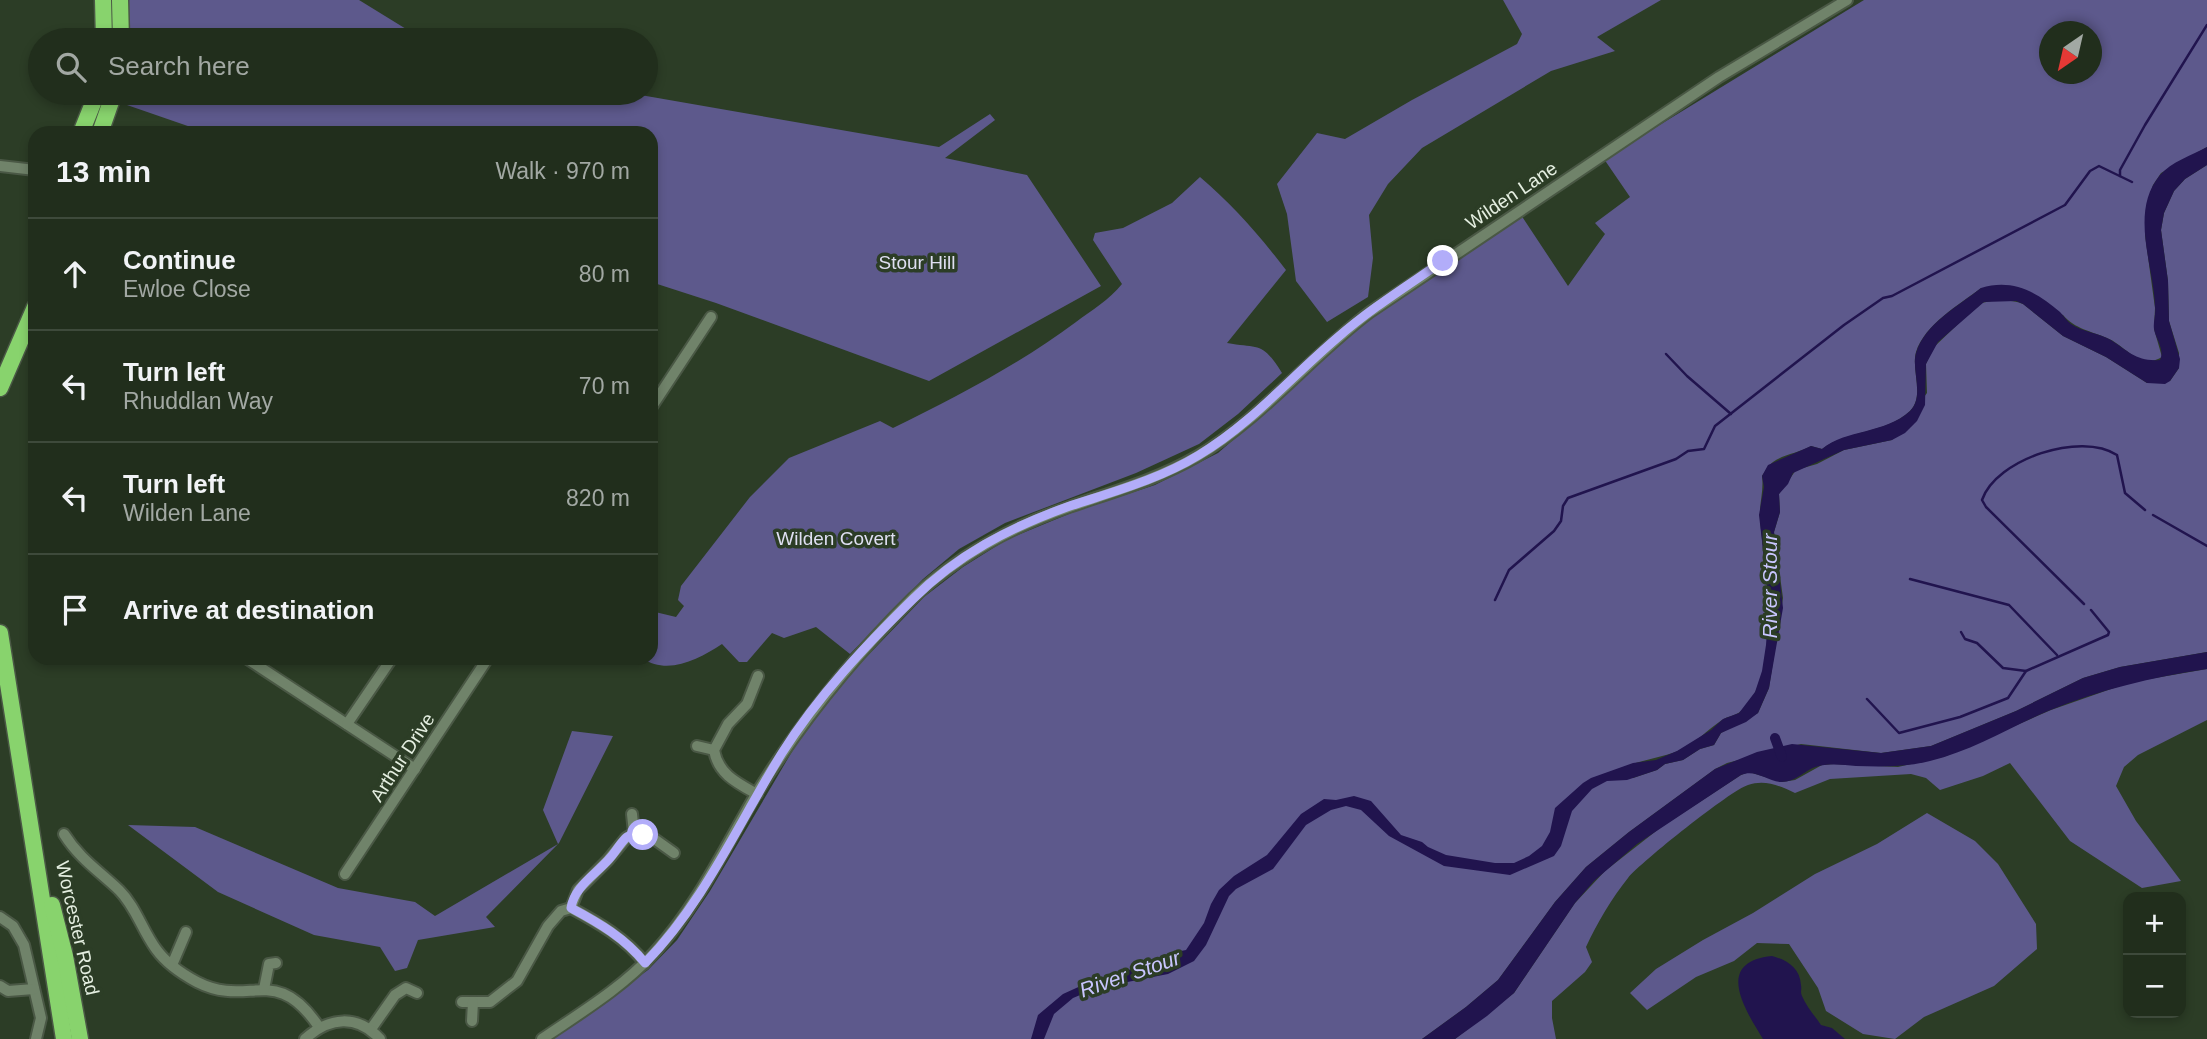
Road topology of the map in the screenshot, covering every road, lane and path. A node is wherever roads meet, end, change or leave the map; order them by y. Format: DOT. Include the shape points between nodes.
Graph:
graph roads {
  1 [pos="103,0"];
  2 [pos="120,0"];
  3 [pos="1847,0"];
  4 [pos="104,28"];
  5 [pos="121,28"];
  6 [pos="92,105"];
  7 [pos="110,105"];
  8 [pos="84,126"];
  9 [pos="102,126"];
  10 [pos="0,166"];
  11 [pos="28,169"];
  12 [pos="711,317"];
  13 [pos="28,324"];
  14 [pos="28,348"];
  15 [pos="0,390"];
  16 [pos="658,396"];
  17 [pos="0,633"];
  18 [pos="257,665"];
  19 [pos="387,665"];
  20 [pos="483,665"];
  21 [pos="758,676"];
  22 [pos="347,724"];
  23 [pos="697,746"];
  24 [pos="714,750"];
  25 [pos="415,769"];
  26 [pos="757,794"];
  27 [pos="632,814"];
  28 [pos="31,828"];
  29 [pos="634,833"];
  30 [pos="64,834"];
  31 [pos="674,853"];
  32 [pos="345,874"];
  33 [pos="571,908"];
  34 [pos="0,917"];
  35 [pos="186,932"];
  36 [pos="268,962"];
  37 [pos="645,963"];
  38 [pos="172,965"];
  39 [pos="0,986"];
  40 [pos="409,986"];
  41 [pos="34,989"];
  42 [pos="264,989"];
  43 [pos="472,1021"];
  44 [pos="319,1027"];
  45 [pos="371,1029"];
  46 [pos="36,1039"];
  47 [pos="64,1039"];
  48 [pos="80,1039"];
  49 [pos="304,1039"];
  50 [pos="380,1039"];
  51 [pos="542,1039"];
  1 -- 4 [label="highway"];
  2 -- 5 [label="highway"];
  3 -- 26 [label="street, Wilden Lane" via="1719,77 1370,312 1226,438 1134,485 1024,524 954,563 912,599 834,682"];
  6 -- 8 [label="highway"];
  7 -- 9 [label="highway"];
  10 -- 11 [label="street"];
  12 -- 16 [label="street"];
  13 -- 15 [label="highway"];
  14 -- 15 [label="highway"];
  17 -- 28 [label="highway, Worcester Road"];
  18 -- 22 [label="street"];
  19 -- 22 [label="street"];
  20 -- 25 [label="street, Arthur Drive"];
  21 -- 24 [label="street" via="747,704 728,724"];
  22 -- 25 [label="street"];
  23 -- 24 [label="street"];
  24 -- 26 [label="street" via="719,768"];
  25 -- 32 [label="street, Arthur Drive"];
  26 -- 37 [label="street, Wilden Lane" via="695,901"];
  27 -- 29 [label="street"];
  28 -- 47 [label="highway, Worcester Road"];
  28 -- 48 [label="highway, Worcester Road" via="65,957"];
  29 -- 31 [label="street" via="653,838"];
  29 -- 33 [label="street" via="578,890"];
  30 -- 38 [label="street" via="89,866 120,891 155,948"];
  33 -- 37 [label="street" via="621,939"];
  33 -- 43 [label="street" via="561,911 548,926 517,981 490,1002 467,1002"];
  34 -- 41 [label="street" via="20,936"];
  35 -- 38 [label="street"];
  36 -- 42 [label="street"];
  37 -- 51 [label="street, Wilden Lane"];
  38 -- 42 [label="street" via="199,983 221,989"];
  39 -- 41 [label="street" via="8,991"];
  40 -- 45 [label="street" via="395,995"];
  41 -- 46 [label="street" via="41,1023"];
  42 -- 44 [label="street" via="298,1000"];
  44 -- 45 [label="street" via="338,1021"];
  44 -- 49 [label="street"];
  45 -- 50 [label="street"];
}
